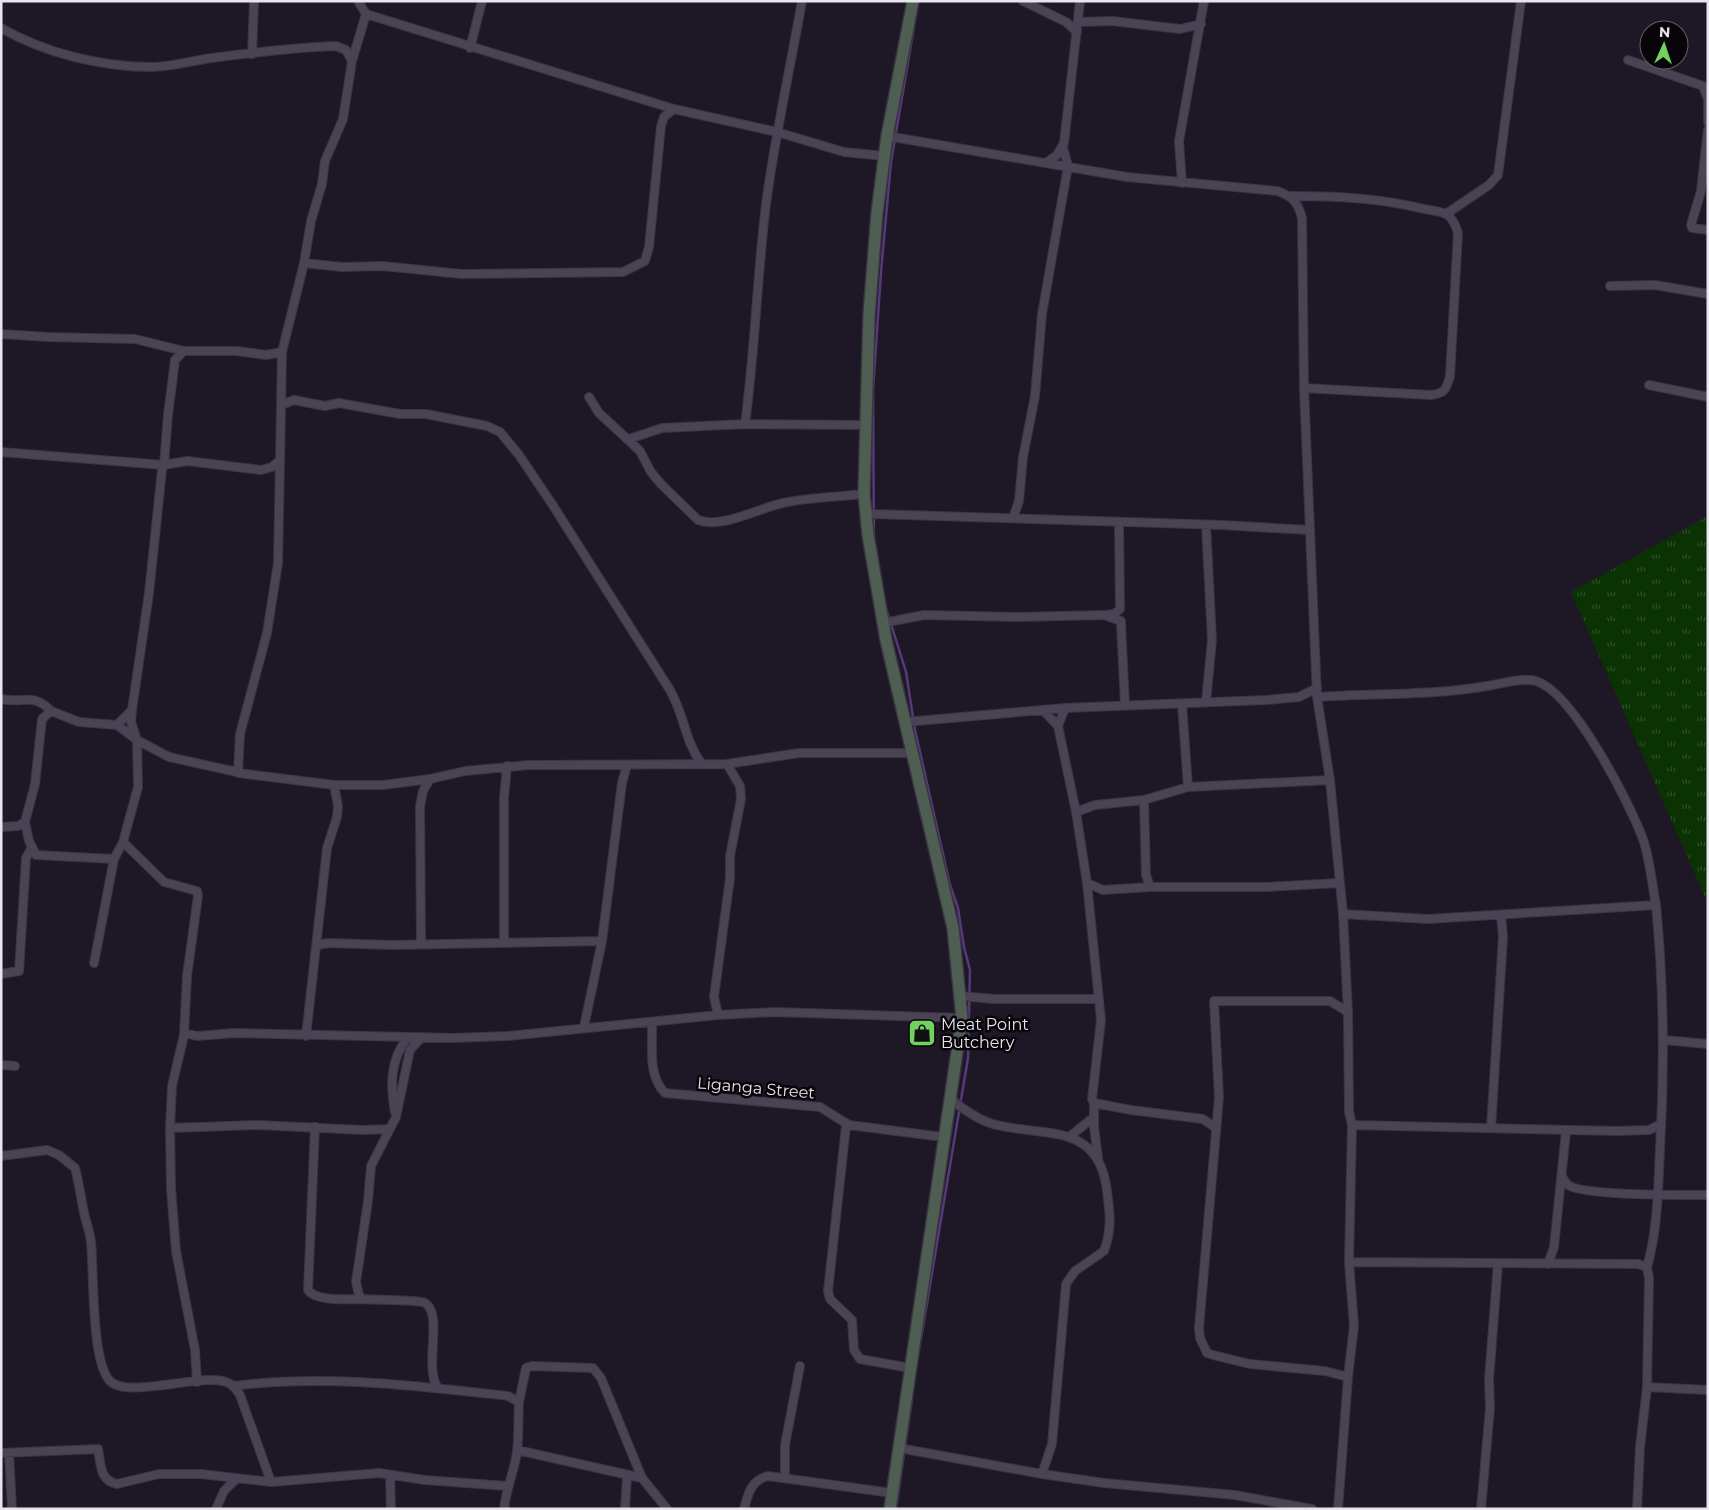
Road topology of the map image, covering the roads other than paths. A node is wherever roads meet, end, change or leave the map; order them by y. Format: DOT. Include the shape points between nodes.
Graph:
graph roads {
  1 [pos="254,1"];
  2 [pos="358,1"];
  3 [pos="482,1"];
  4 [pos="802,1"];
  5 [pos="913,1"];
  6 [pos="1024,1"];
  7 [pos="1080,1"];
  8 [pos="1204,1"];
  9 [pos="1521,1"];
  10 [pos="366,14"];
  11 [pos="1078,22"];
  12 [pos="1201,24"];
  13 [pos="1,28"];
  14 [pos="1076,32"];
  15 [pos="470,48"];
  16 [pos="252,54"];
  17 [pos="1628,60"];
  18 [pos="352,61"];
  19 [pos="674,109"];
  20 [pos="1708,122"];
  21 [pos="1708,129"];
  22 [pos="777,132"];
  23 [pos="887,136"];
  24 [pos="1063,147"];
  25 [pos="885,156"];
  26 [pos="1046,163"];
  27 [pos="1068,166"];
  28 [pos="1182,183"];
  29 [pos="1290,196"];
  30 [pos="1446,214"];
  31 [pos="1708,230"];
  32 [pos="304,263"];
  33 [pos="1610,286"];
  34 [pos="1708,294"];
  35 [pos="1,334"];
  36 [pos="184,351"];
  37 [pos="282,352"];
  38 [pos="1649,385"];
  39 [pos="282,386"];
  40 [pos="1304,388"];
  41 [pos="589,397"];
  42 [pos="1708,397"];
  43 [pos="294,400"];
  44 [pos="281,404"];
  45 [pos="745,424"];
  46 [pos="865,425"];
  47 [pos="629,439"];
  48 [pos="1,452"];
  49 [pos="280,460"];
  50 [pos="164,465"];
  51 [pos="864,494"];
  52 [pos="866,512"];
  53 [pos="1013,518"];
  54 [pos="1119,523"];
  55 [pos="1206,525"];
  56 [pos="1309,530"];
  57 [pos="1120,609"];
  58 [pos="1104,615"];
  59 [pos="1121,621"];
  60 [pos="883,623"];
  61 [pos="1317,688"];
  62 [pos="1317,697"];
  63 [pos="1,700"];
  64 [pos="1206,702"];
  65 [pos="1182,704"];
  66 [pos="1125,705"];
  67 [pos="1064,708"];
  68 [pos="132,710"];
  69 [pos="1043,710"];
  70 [pos="51,711"];
  71 [pos="905,722"];
  72 [pos="117,726"];
  73 [pos="1058,726"];
  74 [pos="137,740"];
  75 [pos="912,753"];
  76 [pos="702,764"];
  77 [pos="727,764"];
  78 [pos="627,765"];
  79 [pos="508,766"];
  80 [pos="238,773"];
  81 [pos="430,779"];
  82 [pos="1330,780"];
  83 [pos="334,785"];
  84 [pos="1188,787"];
  85 [pos="1144,800"];
  86 [pos="1076,812"];
  87 [pos="25,822"];
  88 [pos="1,828"];
  89 [pos="123,842"];
  90 [pos="31,849"];
  91 [pos="114,860"];
  92 [pos="1087,883"];
  93 [pos="1339,883"];
  94 [pos="1150,887"];
  95 [pos="1656,905"];
  96 [pos="1343,914"];
  97 [pos="1501,915"];
  98 [pos="504,941"];
  99 [pos="602,941"];
  100 [pos="421,944"];
  101 [pos="318,945"];
  102 [pos="94,963"];
  103 [pos="1,974"];
  104 [pos="961,996"];
  105 [pos="1099,999"];
  106 [pos="1348,1012"];
  107 [pos="718,1015"];
  108 [pos="962,1018"];
  109 [pos="652,1022"];
  110 [pos="584,1027"];
  111 [pos="184,1033"];
  112 [pos="306,1036"];
  113 [pos="408,1037"];
  114 [pos="422,1037"];
  115 [pos="1664,1040"];
  116 [pos="1708,1044"];
  117 [pos="1,1065"];
  118 [pos="15,1066"];
  119 [pos="951,1099"];
  120 [pos="1094,1103"];
  121 [pos="396,1117"];
  122 [pos="1094,1117"];
  123 [pos="1662,1124"];
  124 [pos="1352,1125"];
  125 [pos="846,1126"];
  126 [pos="315,1127"];
  127 [pos="170,1128"];
  128 [pos="1216,1128"];
  129 [pos="1491,1128"];
  130 [pos="390,1129"];
  131 [pos="1649,1130"];
  132 [pos="1566,1132"];
  133 [pos="943,1137"];
  134 [pos="1069,1137"];
  135 [pos="1661,1138"];
  136 [pos="1,1156"];
  137 [pos="1098,1158"];
  138 [pos="1563,1178"];
  139 [pos="1708,1194"];
  140 [pos="1658,1195"];
  141 [pos="1349,1262"];
  142 [pos="1498,1263"];
  143 [pos="1548,1264"];
  144 [pos="1647,1266"];
  145 [pos="363,1299"];
  146 [pos="800,1366"];
  147 [pos="910,1368"];
  148 [pos="1348,1377"];
  149 [pos="196,1382"];
  150 [pos="234,1386"];
  151 [pos="1647,1387"];
  152 [pos="438,1388"];
  153 [pos="1708,1390"];
  154 [pos="519,1402"];
  155 [pos="899,1448"];
  156 [pos="517,1450"];
  157 [pos="5,1453"];
  158 [pos="1,1471"];
  159 [pos="1042,1474"];
  160 [pos="390,1476"];
  161 [pos="627,1476"];
  162 [pos="10,1477"];
  163 [pos="236,1478"];
  164 [pos="642,1478"];
  165 [pos="785,1478"];
  166 [pos="271,1482"];
  167 [pos="507,1486"];
  168 [pos="892,1492"];
  169 [pos="1271,1505"];
  170 [pos="12,1509"];
  171 [pos="216,1509"];
  172 [pos="391,1509"];
  173 [pos="504,1509"];
  174 [pos="625,1509"];
  175 [pos="667,1509"];
  176 [pos="744,1509"];
  177 [pos="890,1509"];
  178 [pos="1312,1509"];
  179 [pos="1338,1509"];
  180 [pos="1481,1509"];
  181 [pos="1636,1509"];
  1 -- 16 [label="street"];
  2 -- 10 [label="street"];
  3 -- 15 [label="street"];
  4 -- 22 [label="street"];
  5 -- 23 [label="main road"];
  6 -- 14 [label="street" via="1066,22"];
  7 -- 11 [label="street"];
  8 -- 12 [label="street"];
  9 -- 30 [label="street" via="1498,175 1489,185"];
  10 -- 15 [label="street"];
  10 -- 18 [label="street"];
  11 -- 12 [label="street" via="1112,21 1180,29"];
  11 -- 14 [label="street"];
  12 -- 28 [label="street" via="1179,141"];
  13 -- 16 [label="street" via="59,53 128,65 185,64"];
  14 -- 24 [label="street"];
  15 -- 19 [label="street"];
  16 -- 18 [label="street" via="336,46 346,50"];
  17 -- 20 [label="street" via="1703,86 1708,98"];
  18 -- 32 [label="street" via="343,119 325,161"];
  19 -- 22 [label="street"];
  19 -- 32 [label="street" via="664,117 661,126 649,246 645,261 634,268 623,272 461,274 383,266 342,267"];
  21 -- 31 [label="street" via="1701,191 1691,225 1697,231"];
  22 -- 25 [label="street" via="844,152"];
  22 -- 45 [label="street" via="766,206"];
  23 -- 25 [label="main road"];
  23 -- 26 [label="street"];
  24 -- 26 [label="street"];
  24 -- 27 [label="street"];
  25 -- 46 [label="main road" via="869,316"];
  26 -- 27 [label="street"];
  27 -- 28 [label="street"];
  27 -- 53 [label="street" via="1042,314 1035,396 1023,457 1019,501"];
  28 -- 29 [label="street" via="1277,191"];
  29 -- 30 [label="street" via="1378,200"];
  29 -- 40 [label="street" via="1300,208 1302,218"];
  30 -- 40 [label="street" via="1455,223 1459,246 1447,389 1431,395"];
  32 -- 37 [label="street"];
  33 -- 34 [label="street" via="1655,285"];
  35 -- 36 [label="street" via="135,339"];
  36 -- 37 [label="street" via="237,351 266,355"];
  36 -- 50 [label="street" via="175,360"];
  37 -- 39 [label="street"];
  38 -- 42 [label="street"];
  39 -- 43 [label="street"];
  39 -- 44 [label="street"];
  40 -- 56 [label="street"];
  41 -- 47 [label="street" via="600,413"];
  43 -- 44 [label="street"];
  43 -- 76 [label="street" via="319,406 339,402 400,414 426,414 486,426 500,432 552,504 670,690 682,714 694,754"];
  44 -- 49 [label="street"];
  45 -- 46 [label="street"];
  45 -- 47 [label="street" via="662,428"];
  46 -- 51 [label="main road"];
  47 -- 51 [label="street" via="661,484 704,522 718,522 784,503"];
  48 -- 50 [label="street"];
  49 -- 50 [label="street" via="261,470 187,461"];
  49 -- 80 [label="street" via="278,563 267,632 240,734"];
  50 -- 68 [label="street"];
  51 -- 52 [label="main road"];
  52 -- 53 [label="street"];
  52 -- 60 [label="main road"];
  53 -- 54 [label="street"];
  54 -- 55 [label="street"];
  54 -- 57 [label="street"];
  55 -- 56 [label="street"];
  55 -- 64 [label="street" via="1212,640"];
  56 -- 61 [label="street"];
  57 -- 58 [label="street" via="1114,614"];
  57 -- 59 [label="street"];
  58 -- 59 [label="street"];
  58 -- 60 [label="street" via="924,615"];
  59 -- 66 [label="street"];
  60 -- 71 [label="main road"];
  61 -- 62 [label="street"];
  61 -- 64 [label="street" via="1299,697"];
  62 -- 82 [label="street"];
  62 -- 95 [label="street" via="1387,696 1530,680 1540,682 1565,703 1615,778 1643,841"];
  63 -- 70 [label="street" via="33,699"];
  64 -- 65 [label="street"];
  65 -- 66 [label="street"];
  65 -- 84 [label="street"];
  66 -- 67 [label="street"];
  67 -- 69 [label="street"];
  67 -- 73 [label="street"];
  68 -- 72 [label="street"];
  68 -- 74 [label="street" via="131,722"];
  69 -- 71 [label="street"];
  69 -- 73 [label="street"];
  70 -- 72 [label="street" via="79,722"];
  70 -- 87 [label="street" via="42,719 35,784"];
  71 -- 75 [label="main road"];
  72 -- 74 [label="street"];
  73 -- 86 [label="street"];
  74 -- 80 [label="street" via="169,757"];
  74 -- 89 [label="street" via="136,796"];
  75 -- 77 [label="street" via="799,753"];
  75 -- 104 [label="main road" via="953,928"];
  76 -- 77 [label="street"];
  76 -- 78 [label="street"];
  77 -- 107 [label="street" via="740,786 741,799 731,850 714,997"];
  78 -- 79 [label="street"];
  78 -- 99 [label="street"];
  79 -- 81 [label="street"];
  79 -- 98 [label="street" via="504,798"];
  80 -- 83 [label="street"];
  81 -- 83 [label="street" via="376,786"];
  81 -- 100 [label="street" via="420,806"];
  82 -- 84 [label="street"];
  82 -- 93 [label="street"];
  83 -- 101 [label="street" via="337,817 328,848"];
  84 -- 85 [label="street"];
  85 -- 86 [label="street" via="1095,805"];
  85 -- 94 [label="street" via="1146,875"];
  86 -- 92 [label="street"];
  87 -- 88 [label="street"];
  87 -- 90 [label="street"];
  89 -- 91 [label="street"];
  89 -- 111 [label="street" via="164,882 197,891"];
  90 -- 91 [label="street" via="43,857"];
  90 -- 103 [label="street" via="26,862 19,971"];
  91 -- 102 [label="street"];
  92 -- 94 [label="street" via="1103,890"];
  92 -- 105 [label="street"];
  93 -- 94 [label="street"];
  93 -- 96 [label="street"];
  95 -- 97 [label="street"];
  95 -- 115 [label="street" via="1664,987"];
  96 -- 97 [label="street" via="1428,919"];
  96 -- 106 [label="street"];
  97 -- 129 [label="street" via="1503,937"];
  98 -- 99 [label="street"];
  98 -- 100 [label="street"];
  99 -- 110 [label="street"];
  100 -- 101 [label="street"];
  101 -- 112 [label="street"];
  104 -- 105 [label="street"];
  104 -- 108 [label="main road"];
  105 -- 120 [label="street" via="1101,1020"];
  106 -- 124 [label="street" via="1349,1112"];
  106 -- 128 [label="street" via="1330,1001 1214,1001 1219,1096"];
  107 -- 108 [label="street" via="774,1012"];
  107 -- 109 [label="street"];
  108 -- 119 [label="main road"];
  109 -- 110 [label="street"];
  109 -- 133 [label="street, Liganga Street" via="654,1072 665,1093 820,1107 849,1126"];
  110 -- 114 [label="street" via="507,1036"];
  111 -- 112 [label="street" via="197,1036 234,1033"];
  111 -- 127 [label="street" via="172,1086"];
  112 -- 113 [label="street"];
  113 -- 114 [label="street"];
  113 -- 121 [label="street" via="400,1046 393,1064"];
  114 -- 121 [label="street" via="410,1050"];
  115 -- 116 [label="street"];
  115 -- 123 [label="street"];
  117 -- 118 [label="street"];
  119 -- 133 [label="main road"];
  119 -- 134 [label="street" via="959,1107 994,1125"];
  120 -- 122 [label="street"];
  120 -- 128 [label="street" via="1203,1119"];
  121 -- 130 [label="street"];
  122 -- 134 [label="street"];
  122 -- 137 [label="street"];
  123 -- 131 [label="street"];
  123 -- 135 [label="street"];
  124 -- 129 [label="street"];
  124 -- 141 [label="street"];
  125 -- 147 [label="street" via="828,1291 830,1299 852,1320 854,1350 860,1359"];
  126 -- 127 [label="street"];
  126 -- 130 [label="street"];
  126 -- 145 [label="street" via="308,1290 318,1297"];
  127 -- 149 [label="street" via="176,1251 195,1350"];
  128 -- 148 [label="street" via="1199,1328 1203,1346 1207,1353 1241,1362 1326,1371"];
  129 -- 132 [label="street"];
  130 -- 145 [label="street" via="376,1153 368,1176 368,1202 356,1282"];
  131 -- 132 [label="street"];
  131 -- 135 [label="street"];
  132 -- 138 [label="street"];
  133 -- 147 [label="main road"];
  134 -- 137 [label="street"];
  135 -- 140 [label="street"];
  136 -- 149 [label="street" via="47,1150 75,1168 91,1239 96,1327 109,1381 131,1387"];
  137 -- 159 [label="street" via="1106,1178 1111,1222 1109,1237 1104,1251 1075,1271 1066,1284 1052,1444"];
  138 -- 140 [label="street" via="1576,1188"];
  138 -- 143 [label="street" via="1554,1247"];
  139 -- 140 [label="street"];
  140 -- 144 [label="street"];
  141 -- 142 [label="street"];
  141 -- 148 [label="street" via="1354,1326"];
  142 -- 143 [label="street"];
  142 -- 180 [label="street"];
  143 -- 144 [label="street"];
  144 -- 151 [label="street"];
  145 -- 152 [label="street" via="424,1302 430,1308 433,1318 431,1375"];
  146 -- 165 [label="street" via="785,1445"];
  147 -- 155 [label="main road"];
  148 -- 179 [label="street"];
  149 -- 150 [label="street" via="225,1381"];
  150 -- 152 [label="street" via="296,1382"];
  150 -- 166 [label="street"];
  151 -- 153 [label="street"];
  151 -- 181 [label="street"];
  152 -- 154 [label="street" via="508,1396"];
  154 -- 156 [label="street"];
  154 -- 164 [label="street" via="526,1368 593,1368 601,1378"];
  155 -- 159 [label="street"];
  155 -- 168 [label="main road"];
  156 -- 161 [label="street"];
  156 -- 167 [label="street"];
  157 -- 162 [label="street"];
  157 -- 163 [label="street" via="98,1448 102,1474 117,1484 159,1474"];
  158 -- 162 [label="street"];
  159 -- 169 [label="street" via="1235,1495"];
  160 -- 166 [label="street" via="353,1474"];
  160 -- 167 [label="street"];
  160 -- 172 [label="street"];
  161 -- 164 [label="street"];
  161 -- 174 [label="street"];
  162 -- 170 [label="street"];
  163 -- 166 [label="street"];
  163 -- 171 [label="street"];
  164 -- 175 [label="street"];
  165 -- 168 [label="street"];
  165 -- 176 [label="street" via="760,1478 750,1489"];
  167 -- 173 [label="street"];
  168 -- 177 [label="main road"];
  169 -- 178 [label="street"];
}
